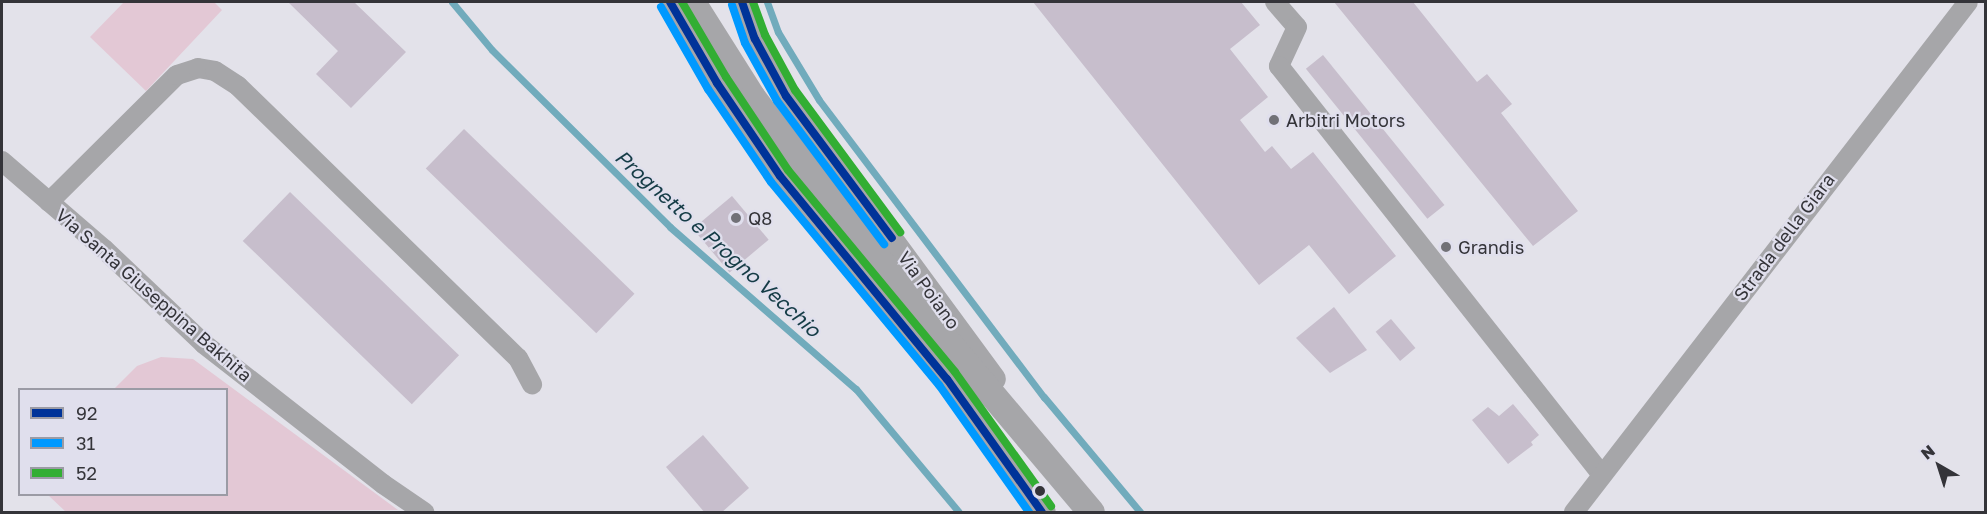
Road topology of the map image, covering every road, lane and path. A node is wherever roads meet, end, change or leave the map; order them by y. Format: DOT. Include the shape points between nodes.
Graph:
graph roads {
  1 [pos="742,2"];
  2 [pos="1275,2"];
  3 [pos="1968,2"];
  4 [pos="679,4"];
  5 [pos="2,161"];
  6 [pos="49,202"];
  7 [pos="532,384"];
  8 [pos="1046,455"];
  9 [pos="1602,474"];
  10 [pos="424,513"];
  11 [pos="1042,513"];
  12 [pos="1091,513"];
  13 [pos="1574,513"];
  1 -- 8 [label="street, Via Poiano" via="755,39 786,96"];
  2 -- 9 [label="street" via="1297,27 1279,66"];
  3 -- 9 [label="street, Strada della Giara"];
  4 -- 8 [label="main road" via="719,44 752,97 846,221"];
  4 -- 11 [label="main road" via="717,83 780,176 948,379"];
  5 -- 6 [label="street, Via Santa Giuseppina Bakhita"];
  6 -- 7 [label="street" via="177,75 198,68 214,71 238,86 518,358"];
  6 -- 10 [label="street, Via Santa Giuseppina Bakhita" via="204,344"];
  8 -- 12 [label="main road"];
  9 -- 13 [label="street, Strada della Giara"];
}
